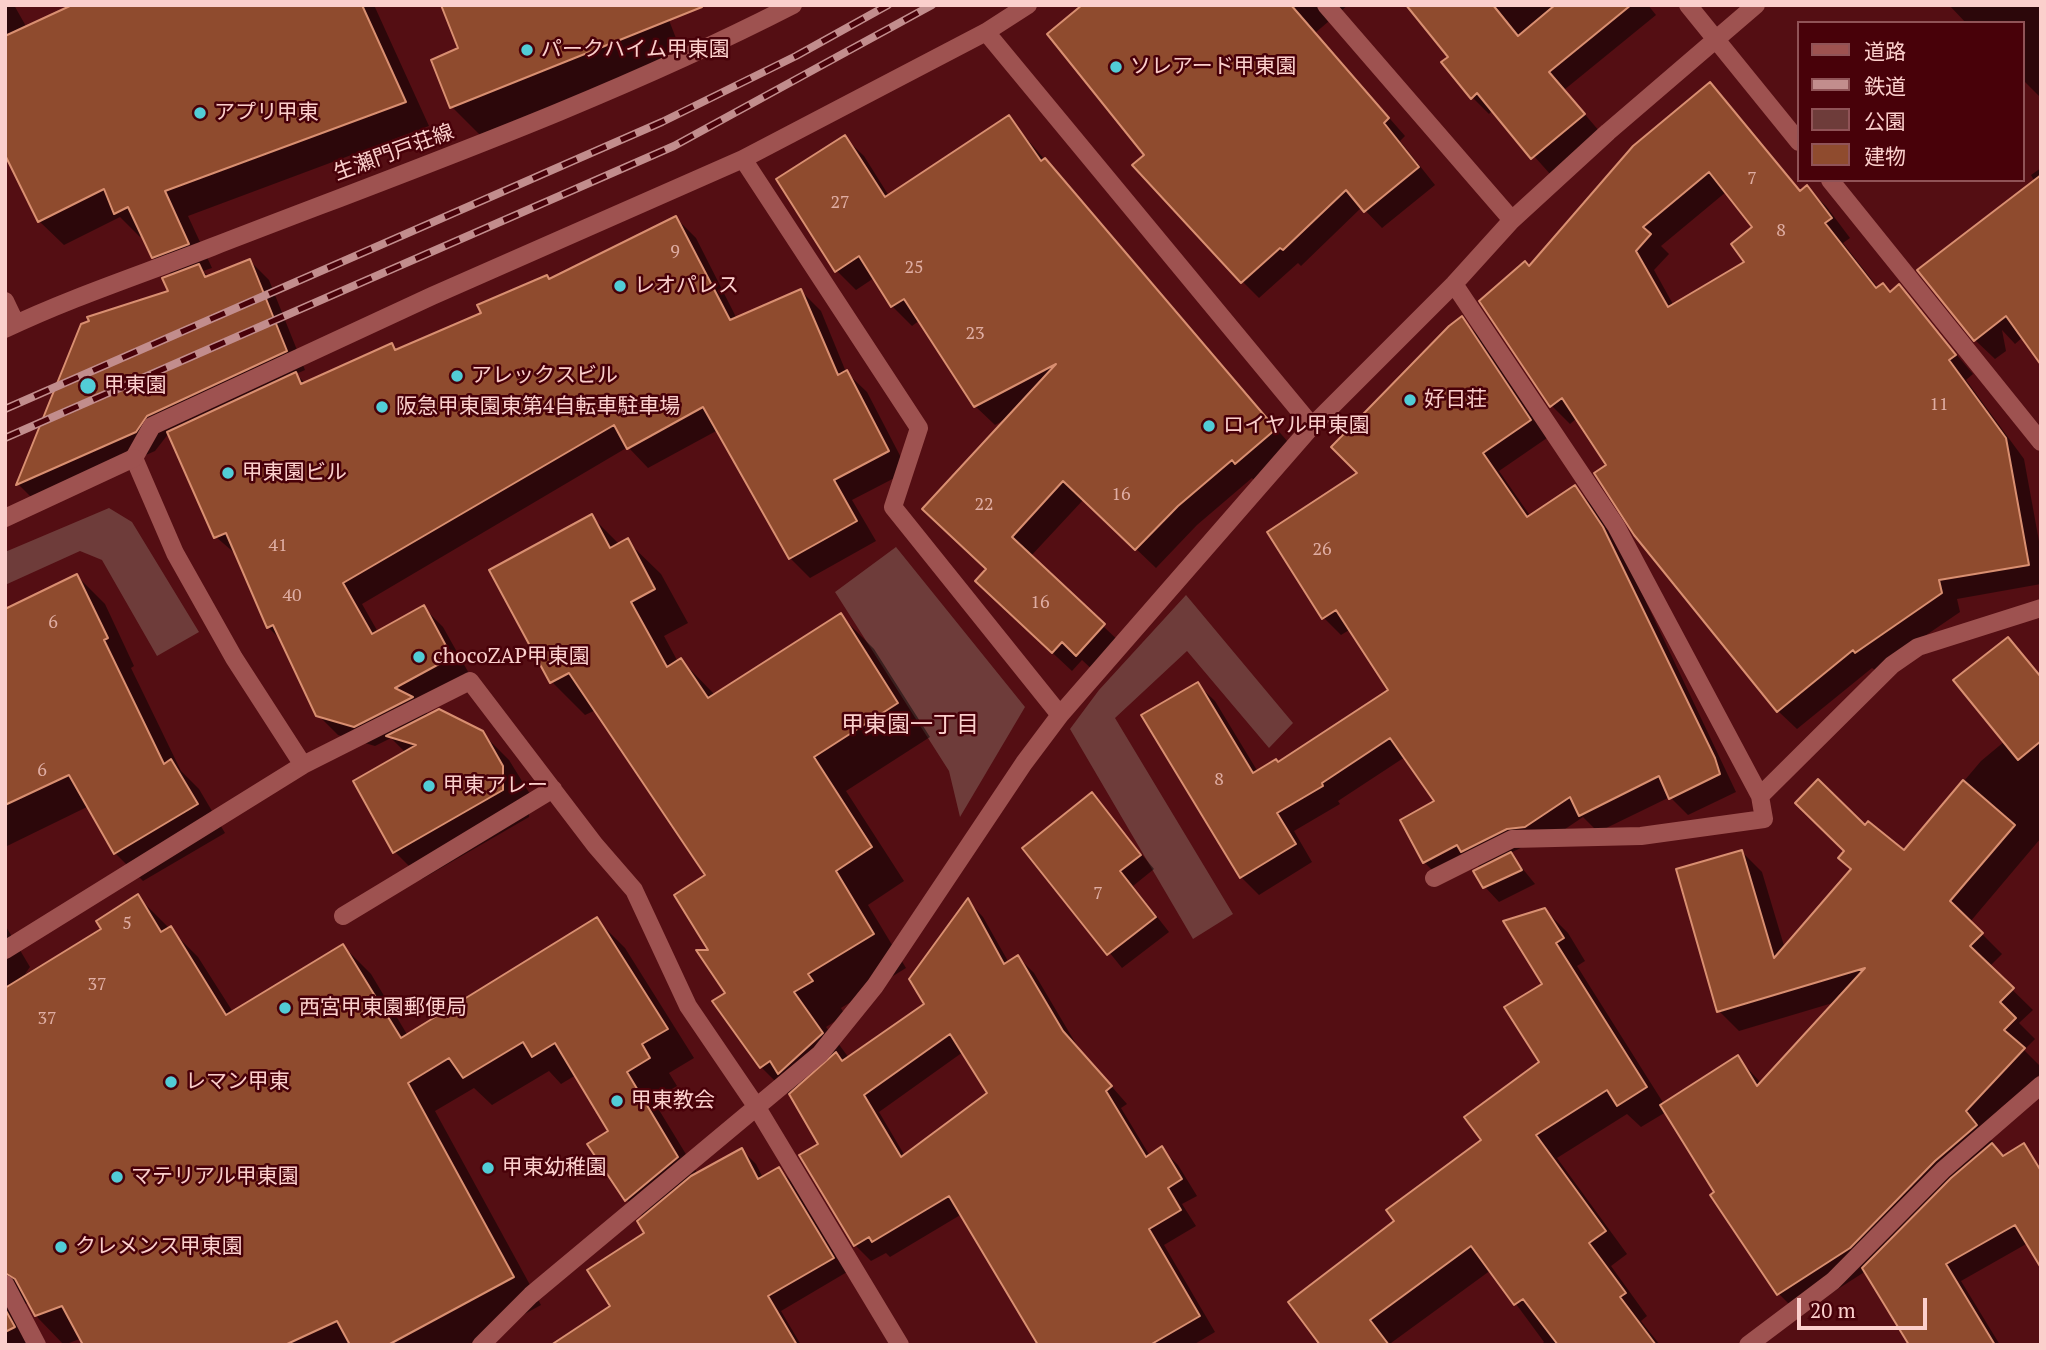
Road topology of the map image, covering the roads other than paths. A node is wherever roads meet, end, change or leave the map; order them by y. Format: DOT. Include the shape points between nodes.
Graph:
graph roads {
  1 [pos="793,5"];
  2 [pos="1028,5"];
  3 [pos="1326,5"];
  4 [pos="1688,5"];
  5 [pos="1756,5"];
  6 [pos="986,32"];
  7 [pos="1718,40"];
  8 [pos="1798,141"];
  9 [pos="743,159"];
  10 [pos="1832,182"];
  11 [pos="1512,220"];
  12 [pos="1454,284"];
  13 [pos="5,301"];
  14 [pos="10,326"];
  15 [pos="1312,426"];
  16 [pos="2041,442"];
  17 [pos="134,458"];
  18 [pos="5,518"];
  19 [pos="2041,608"];
  20 [pos="1060,715"];
  21 [pos="303,765"];
  22 [pos="553,789"];
  23 [pos="1760,796"];
  24 [pos="1434,878"];
  25 [pos="343,916"];
  26 [pos="5,950"];
  27 [pos="2041,1085"];
  28 [pos="756,1106"];
  29 [pos="5,1284"];
  30 [pos="37,1345"];
  31 [pos="481,1345"];
  32 [pos="900,1345"];
  33 [pos="1748,1345"];
  1 -- 14 [label="street, 生瀬門戸荘線" via="729,38 450,158"];
  2 -- 6 [label="street"];
  3 -- 11 [label="street"];
  4 -- 7 [label="street"];
  5 -- 7 [label="street"];
  6 -- 9 [label="street"];
  6 -- 15 [label="street"];
  7 -- 8 [label="street"];
  7 -- 11 [label="street"];
  9 -- 17 [label="street" via="152,426"];
  9 -- 20 [label="street" via="919,428 892,507"];
  10 -- 16 [label="street"];
  11 -- 12 [label="street"];
  12 -- 15 [label="street"];
  12 -- 23 [label="street" via="1616,526"];
  13 -- 14 [label="street"];
  15 -- 20 [label="street"];
  17 -- 18 [label="street"];
  17 -- 21 [label="street" via="174,553"];
  19 -- 23 [label="street" via="1918,647 1892,665"];
  20 -- 28 [label="street" via="875,986 820,1054"];
  21 -- 22 [label="street" via="470,681"];
  21 -- 26 [label="street"];
  22 -- 25 [label="street"];
  22 -- 28 [label="street" via="634,890 688,1006"];
  23 -- 24 [label="street" via="1764,819 1641,836 1512,839"];
  27 -- 33 [label="street" via="1943,1170 1833,1281"];
  28 -- 31 [label="street" via="531,1295"];
  28 -- 32 [label="street"];
  29 -- 30 [label="street"];
}
